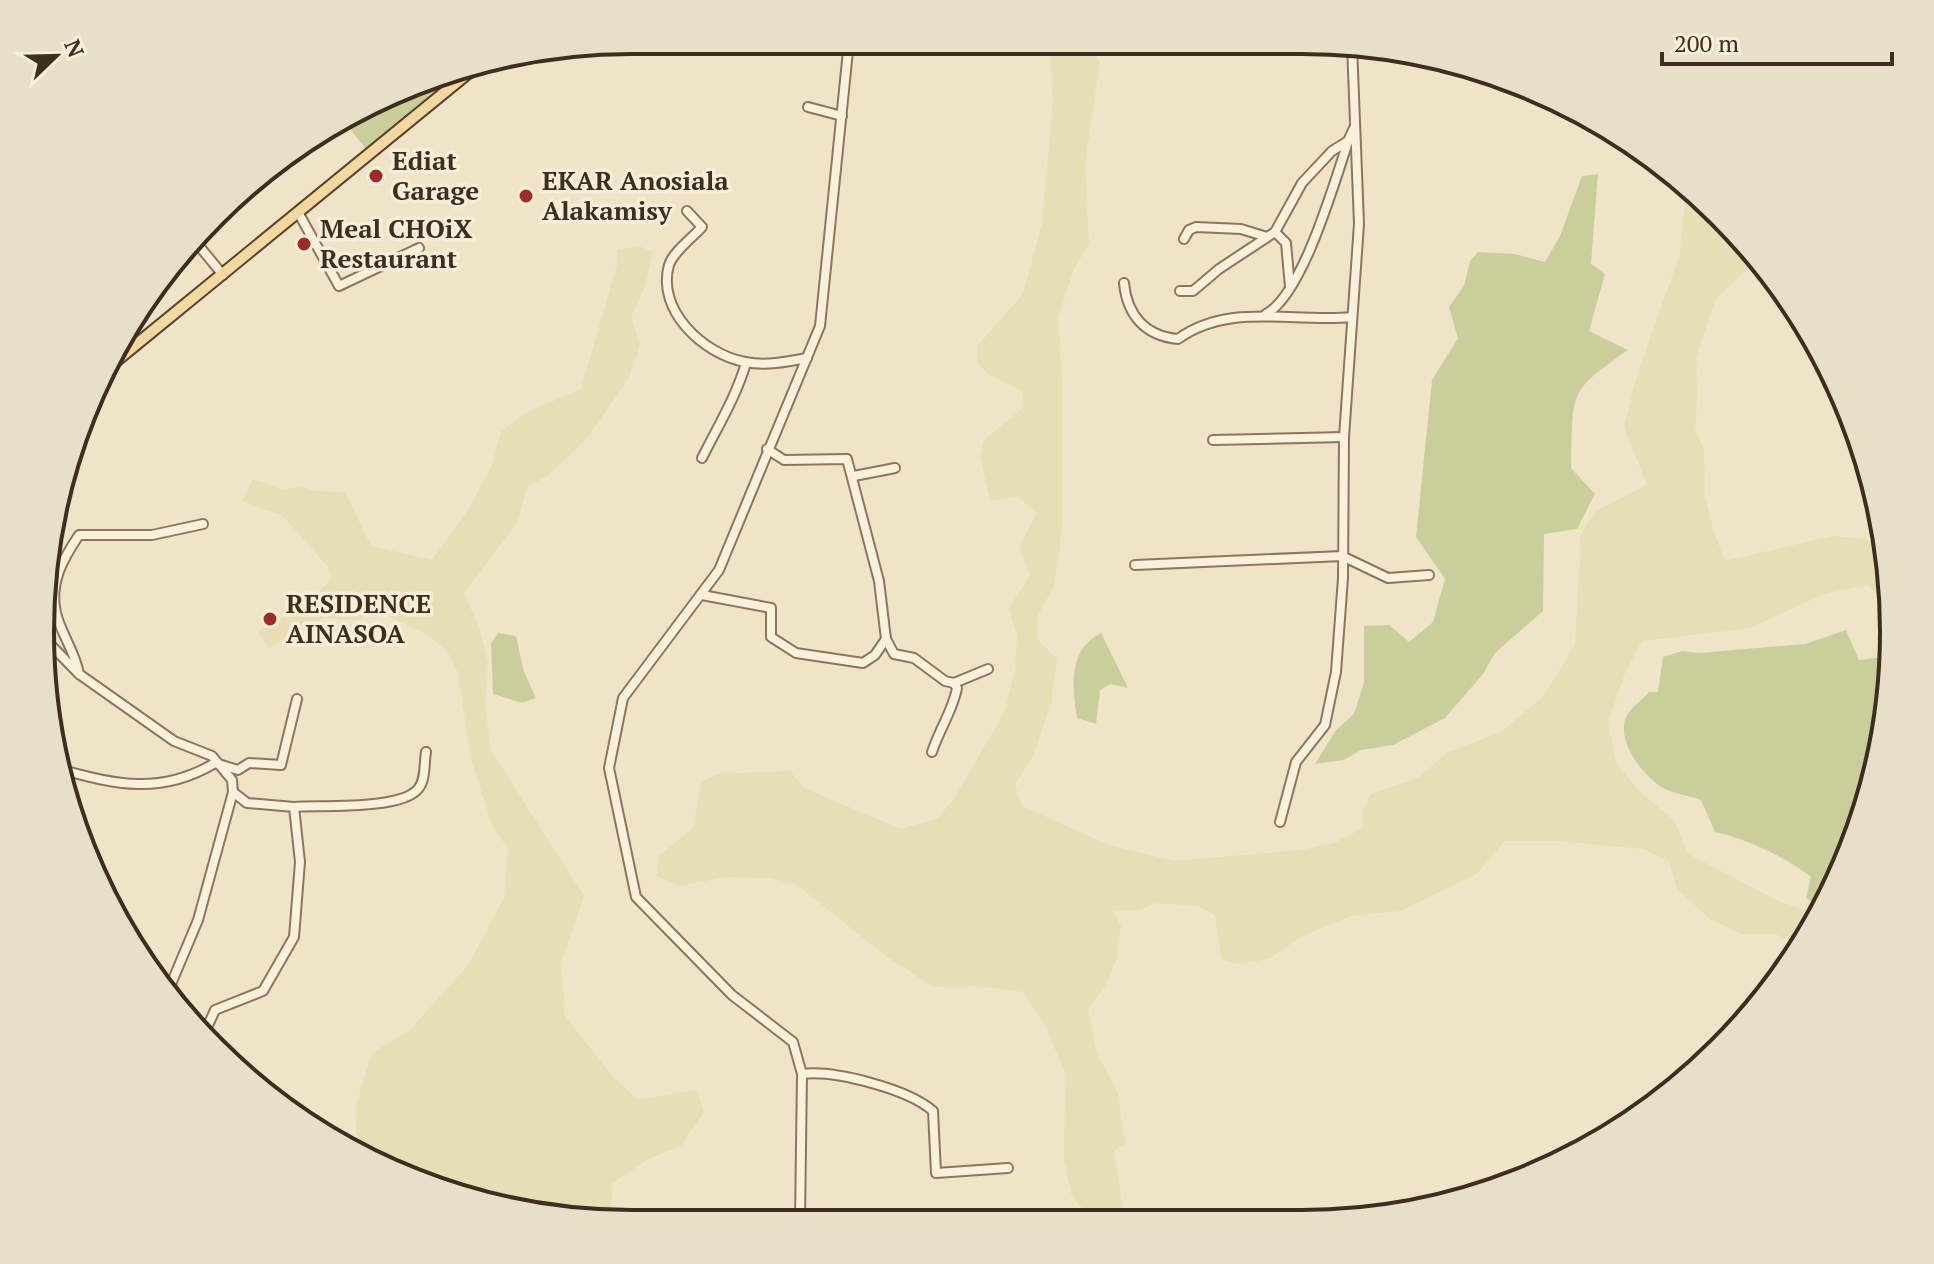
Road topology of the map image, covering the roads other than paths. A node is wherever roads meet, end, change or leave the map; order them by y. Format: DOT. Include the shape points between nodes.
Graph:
graph roads {
  1 [pos="848,54"];
  2 [pos="1353,56"];
  3 [pos="459,81"];
  4 [pos="808,107"];
  5 [pos="842,116"];
  6 [pos="1356,126"];
  7 [pos="1348,141"];
  8 [pos="687,211"];
  9 [pos="299,214"];
  10 [pos="1271,235"];
  11 [pos="1184,239"];
  12 [pos="200,247"];
  13 [pos="419,248"];
  14 [pos="223,275"];
  15 [pos="1124,283"];
  16 [pos="1290,288"];
  17 [pos="1180,291"];
  18 [pos="1264,315"];
  19 [pos="1352,317"];
  20 [pos="126,353"];
  21 [pos="807,358"];
  22 [pos="746,363"];
  23 [pos="1344,437"];
  24 [pos="1213,440"];
  25 [pos="767,449"];
  26 [pos="702,458"];
  27 [pos="895,468"];
  28 [pos="854,476"];
  29 [pos="203,524"];
  30 [pos="1342,556"];
  31 [pos="1135,565"];
  32 [pos="1429,575"];
  33 [pos="702,595"];
  34 [pos="886,639"];
  35 [pos="54,649"];
  36 [pos="988,669"];
  37 [pos="79,674"];
  38 [pos="954,683"];
  39 [pos="297,699"];
  40 [pos="426,752"];
  41 [pos="932,752"];
  42 [pos="215,763"];
  43 [pos="72,773"];
  44 [pos="233,792"];
  45 [pos="294,807"];
  46 [pos="1280,822"];
  47 [pos="172,982"];
  48 [pos="208,1025"];
  49 [pos="802,1074"];
  50 [pos="1008,1168"];
  51 [pos="800,1210"];
  1 -- 5 [label="street"];
  2 -- 6 [label="street"];
  3 -- 9 [label="main road"];
  4 -- 5 [label="street"];
  5 -- 21 [label="street" via="820,326"];
  6 -- 7 [label="street"];
  6 -- 19 [label="street" via="1359,224"];
  7 -- 10 [label="street" via="1302,183"];
  7 -- 16 [label="street" via="1319,228"];
  8 -- 22 [label="street" via="702,227 670,262 665,289 670,302 675,314 718,354"];
  9 -- 13 [label="street" via="339,286"];
  9 -- 14 [label="main road"];
  10 -- 11 [label="street" via="1196,227"];
  10 -- 16 [label="street" via="1286,243"];
  10 -- 17 [label="street" via="1193,291"];
  12 -- 14 [label="street"];
  14 -- 20 [label="main road"];
  15 -- 18 [label="street" via="1131,311 1162,338 1178,339 1198,324"];
  16 -- 18 [label="street" via="1278,308"];
  18 -- 19 [label="street"];
  19 -- 23 [label="street"];
  21 -- 22 [label="street"];
  21 -- 25 [label="street"];
  22 -- 26 [label="street" via="735,399"];
  23 -- 24 [label="street"];
  23 -- 30 [label="street"];
  25 -- 28 [label="street" via="784,460 847,459"];
  25 -- 33 [label="street" via="741,524"];
  27 -- 28 [label="street"];
  28 -- 34 [label="street" via="879,581"];
  29 -- 37 [label="street" via="152,535 79,535 58,568 56,613 75,652"];
  30 -- 31 [label="street"];
  30 -- 32 [label="street" via="1388,578"];
  30 -- 46 [label="street" via="1336,672 1325,725 1296,762"];
  33 -- 34 [label="street" via="771,608 771,637 796,653 863,663"];
  33 -- 49 [label="street" via="623,698 609,768 636,897 732,995 793,1042"];
  34 -- 38 [label="street" via="894,654 914,658"];
  35 -- 37 [label="street"];
  36 -- 38 [label="street"];
  37 -- 42 [label="street" via="174,741 212,756"];
  38 -- 41 [label="street" via="955,699"];
  39 -- 42 [label="street" via="281,765 249,763 238,770"];
  40 -- 45 [label="street" via="423,779 406,797"];
  42 -- 43 [label="street" via="167,784 104,782"];
  42 -- 44 [label="street" via="232,780"];
  44 -- 45 [label="street" via="247,803"];
  44 -- 47 [label="street" via="198,920"];
  45 -- 48 [label="street" via="300,862 294,937 263,991 215,1010"];
  49 -- 50 [label="street" via="871,1084 922,1102 933,1111 936,1173"];
  49 -- 51 [label="street"];
}
